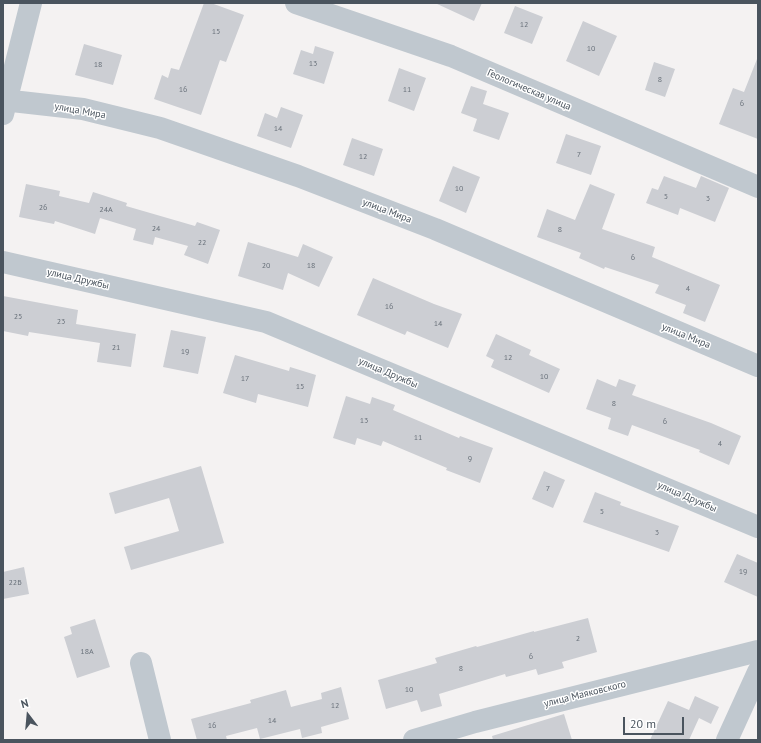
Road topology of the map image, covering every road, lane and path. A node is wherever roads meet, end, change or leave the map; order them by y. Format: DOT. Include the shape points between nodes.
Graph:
graph roads {
  1 [pos="31,3"];
  2 [pos="296,3"];
  3 [pos="4,105"];
  4 [pos="758,187"];
  5 [pos="3,262"];
  6 [pos="758,366"];
  7 [pos="758,527"];
  8 [pos="758,651"];
  9 [pos="141,663"];
  10 [pos="758,672"];
  11 [pos="160,740"];
  12 [pos="414,740"];
  13 [pos="727,740"];
  1 -- 3 [label="street"];
  2 -- 4 [label="street, Геологическая улица" via="451,56"];
  3 -- 6 [label="street, улица Мира" via="83,109 160,128 291,174 434,229"];
  5 -- 7 [label="street, улица Дружбы" via="266,322"];
  8 -- 12 [label="street, улица Маяковского" via="475,722"];
  9 -- 11 [label="street"];
  10 -- 13 [label="street"];
}
